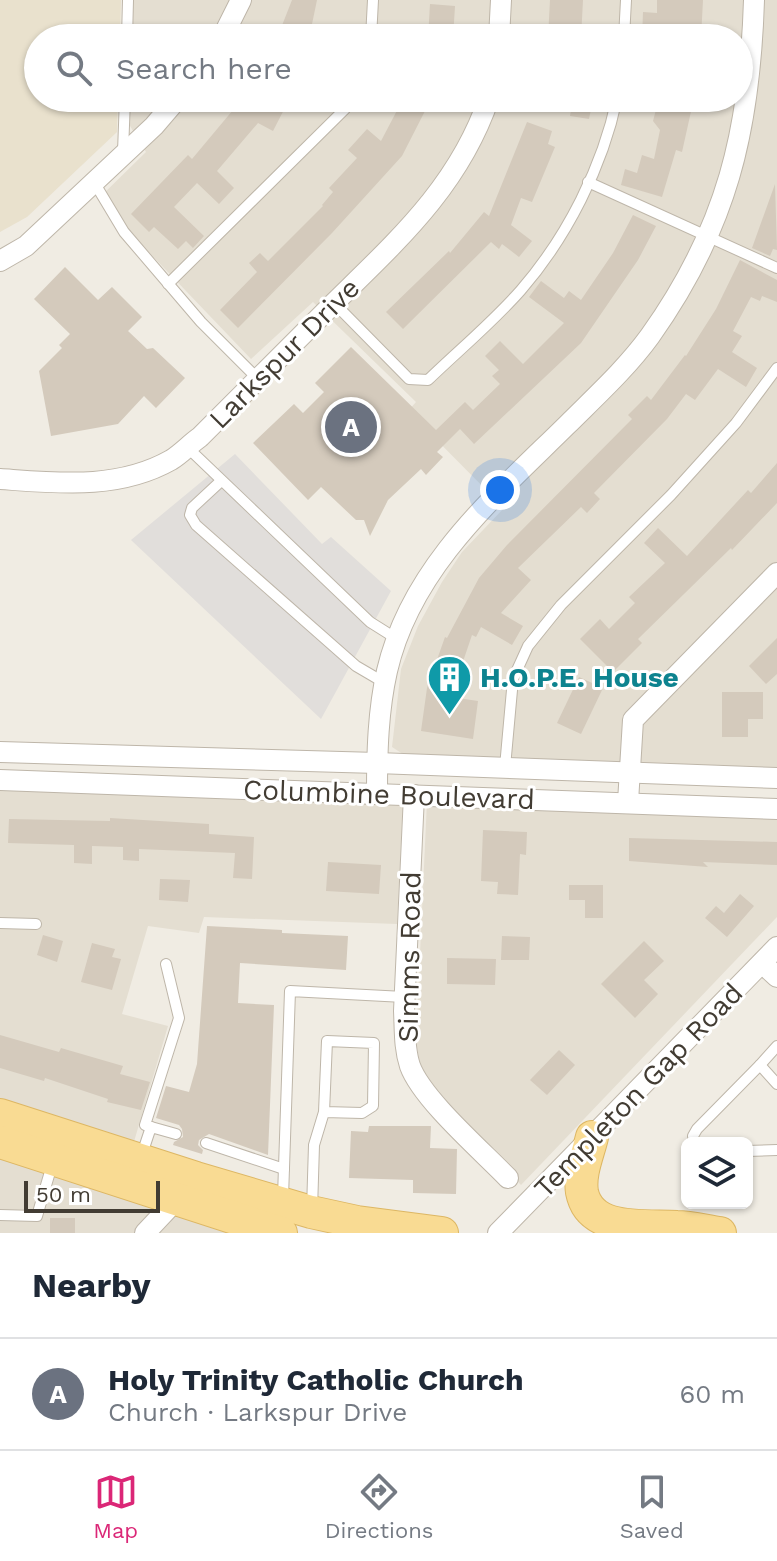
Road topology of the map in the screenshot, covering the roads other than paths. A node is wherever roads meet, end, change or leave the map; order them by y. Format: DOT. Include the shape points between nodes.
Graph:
graph roads {
  1 [pos="128,0"];
  2 [pos="241,0"];
  3 [pos="373,0"];
  4 [pos="501,0"];
  5 [pos="626,0"];
  6 [pos="754,0"];
  7 [pos="127,24"];
  8 [pos="229,24"];
  9 [pos="372,24"];
  10 [pos="500,24"];
  11 [pos="625,24"];
  12 [pos="753,31"];
  13 [pos="125,112"];
  14 [pos="166,112"];
  15 [pos="342,112"];
  16 [pos="484,112"];
  17 [pos="614,112"];
  18 [pos="746,112"];
  19 [pos="123,155"];
  20 [pos="94,182"];
  21 [pos="588,182"];
  22 [pos="708,238"];
  23 [pos="0,261"];
  24 [pos="777,268"];
  25 [pos="168,284"];
  26 [pos="334,303"];
  27 [pos="777,368"];
  28 [pos="258,379"];
  29 [pos="187,447"];
  30 [pos="0,479"];
  31 [pos="221,481"];
  32 [pos="777,573"];
  33 [pos="397,639"];
  34 [pos="385,683"];
  35 [pos="0,752"];
  36 [pos="377,763"];
  37 [pos="505,767"];
  38 [pos="629,772"];
  39 [pos="777,778"];
  40 [pos="0,780"];
  41 [pos="377,792"];
  42 [pos="414,795"];
  43 [pos="628,802"];
  44 [pos="777,809"];
  45 [pos="0,923"];
  46 [pos="36,924"];
  47 [pos="777,947"];
  48 [pos="166,964"];
  49 [pos="769,970"];
  50 [pos="404,997"];
  51 [pos="777,1046"];
  52 [pos="760,1065"];
  53 [pos="777,1084"];
  54 [pos="324,1112"];
  55 [pos="0,1115"];
  56 [pos="151,1127"];
  57 [pos="176,1134"];
  58 [pos="592,1137"];
  59 [pos="693,1137"];
  60 [pos="0,1142"];
  61 [pos="206,1143"];
  62 [pos="777,1150"];
  63 [pos="753,1151"];
  64 [pos="54,1159"];
  65 [pos="140,1161"];
  66 [pos="284,1169"];
  67 [pos="508,1178"];
  68 [pos="178,1198"];
  69 [pos="0,1215"];
  70 [pos="292,1216"];
  71 [pos="145,1233"];
  72 [pos="442,1233"];
  73 [pos="498,1233"];
  74 [pos="720,1233"];
  1 -- 7 [label="lane"];
  2 -- 8 [label="street"];
  3 -- 9 [label="lane"];
  4 -- 10 [label="street"];
  5 -- 11 [label="lane"];
  6 -- 12 [label="street"];
  13 -- 19 [label="lane"];
  14 -- 19 [label="street"];
  15 -- 25 [label="lane"];
  16 -- 26 [label="street, Larkspur Drive" via="444,188"];
  17 -- 21 [label="lane"];
  18 -- 22 [label="street" via="737,155"];
  19 -- 20 [label="street"];
  20 -- 23 [label="street" via="26,246"];
  20 -- 25 [label="lane" via="124,232"];
  21 -- 22 [label="lane"];
  21 -- 26 [label="lane" via="553,247 522,289 428,380 409,379"];
  22 -- 24 [label="lane"];
  22 -- 33 [label="street" via="639,350 460,531 415,598"];
  25 -- 28 [label="lane"];
  26 -- 28 [label="street, Larkspur Drive"];
  27 -- 37 [label="lane" via="736,423 528,646 513,679"];
  28 -- 29 [label="street, Larkspur Drive"];
  29 -- 30 [label="street, Larkspur Drive" via="142,474 105,482"];
  29 -- 31 [label="lane"];
  31 -- 33 [label="lane" via="370,622"];
  31 -- 34 [label="lane" via="192,508 196,525 356,666"];
  32 -- 38 [label="street" via="633,720"];
  33 -- 34 [label="street"];
  34 -- 36 [label="street"];
  35 -- 36 [label="street, Columbine Boulevard"];
  36 -- 37 [label="street, Columbine Boulevard"];
  36 -- 41 [label="street"];
  37 -- 38 [label="street, Columbine Boulevard"];
  38 -- 39 [label="street, Columbine Boulevard"];
  38 -- 43 [label="street"];
  40 -- 41 [label="street, Columbine Boulevard"];
  41 -- 42 [label="street, Columbine Boulevard"];
  42 -- 43 [label="street, Columbine Boulevard"];
  42 -- 50 [label="street, Simms Road"];
  43 -- 44 [label="street, Columbine Boulevard"];
  45 -- 46 [label="lane"];
  47 -- 49 [label="street, Templeton Gap Road"];
  48 -- 56 [label="lane" via="179,1018 145,1125"];
  49 -- 58 [label="street, Templeton Gap Road"];
  50 -- 66 [label="lane" via="290,991"];
  50 -- 67 [label="street, Simms Road" via="405,1047 423,1090"];
  51 -- 52 [label="lane"];
  52 -- 53 [label="lane"];
  52 -- 59 [label="lane"];
  54 -- 54 [label="lane" via="327,1041 374,1043 373,1106 362,1113"];
  54 -- 70 [label="lane"];
  55 -- 65 [label="main road"];
  56 -- 57 [label="lane"];
  56 -- 65 [label="lane"];
  58 -- 73 [label="street, Templeton Gap Road"];
  58 -- 74 [label="main road" via="582,1192 601,1219"];
  60 -- 64 [label="main road"];
  61 -- 66 [label="lane"];
  62 -- 63 [label="lane"];
  64 -- 68 [label="main road"];
  64 -- 69 [label="lane" via="37,1216"];
  65 -- 70 [label="main road"];
  66 -- 70 [label="lane"];
  68 -- 70 [label="main road"];
  68 -- 71 [label="street"];
  70 -- 72 [label="main road"];
}
